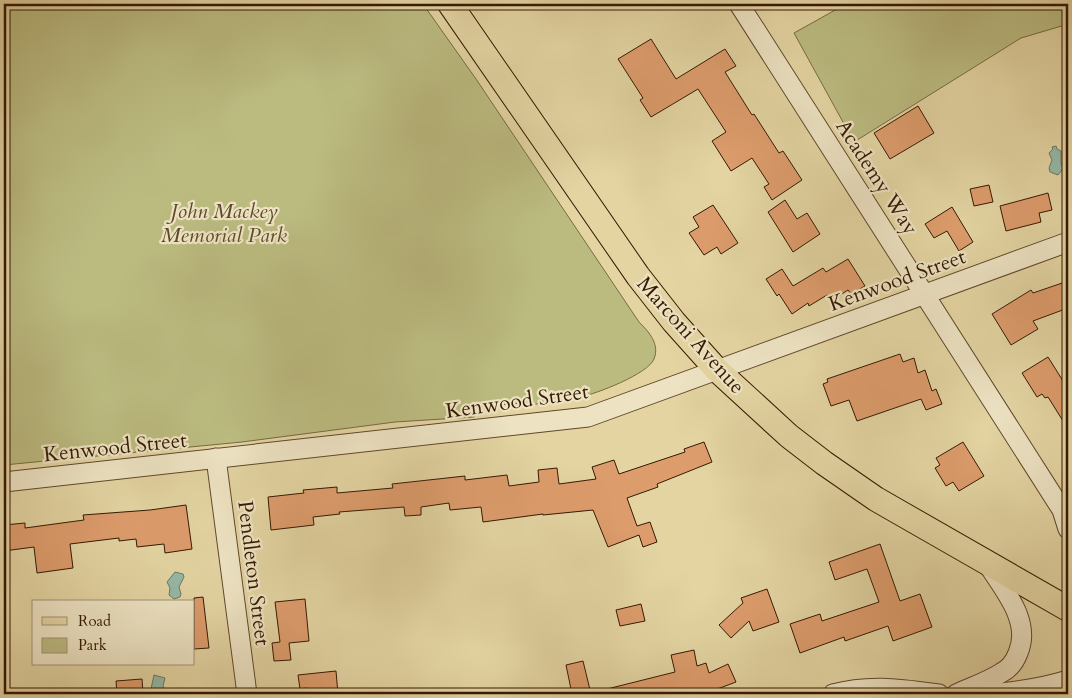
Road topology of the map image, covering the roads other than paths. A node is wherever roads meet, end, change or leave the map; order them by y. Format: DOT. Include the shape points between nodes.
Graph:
graph roads {
  1 [pos="450,4"];
  2 [pos="740,4"];
  3 [pos="1068,242"];
  4 [pos="925,294"];
  5 [pos="716,370"];
  6 [pos="216,458"];
  7 [pos="4,482"];
  8 [pos="1068,529"];
  9 [pos="987,563"];
  10 [pos="1068,608"];
  11 [pos="1068,680"];
  12 [pos="247,694"];
  13 [pos="832,694"];
  14 [pos="939,694"];
  15 [pos="956,694"];
  16 [pos="987,694"];
  1 -- 5 [label="main road, Marconi Avenue" via="638,276"];
  2 -- 4 [label="street, Academy Way"];
  3 -- 4 [label="street, Kenwood Street"];
  4 -- 5 [label="street, Kenwood Street"];
  4 -- 8 [label="street, Academy Way" via="1062,510"];
  5 -- 6 [label="street, Kenwood Street" via="588,417"];
  5 -- 9 [label="main road, Marconi Avenue" via="824,463 876,499"];
  6 -- 7 [label="street, Kenwood Street"];
  6 -- 12 [label="street, Pendleton Street"];
  9 -- 10 [label="main road, Marconi Avenue"];
  9 -- 15 [label="street" via="1020,620 1022,642 1016,658 1002,673"];
  11 -- 16 [label="street"];
  13 -- 14 [label="street" via="888,687"];
}
